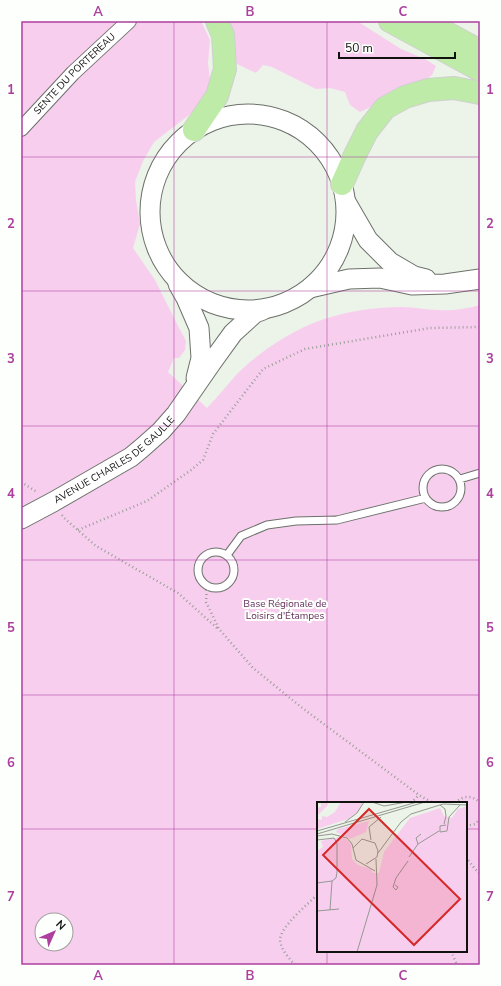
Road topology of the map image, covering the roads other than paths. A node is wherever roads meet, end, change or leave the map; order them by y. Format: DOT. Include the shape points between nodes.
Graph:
graph roads {
  1 [pos="129,21"];
  2 [pos="217,21"];
  3 [pos="390,21"];
  4 [pos="425,21"];
  5 [pos="480,51"];
  6 [pos="480,70"];
  7 [pos="480,93"];
  8 [pos="21,129"];
  9 [pos="194,130"];
  10 [pos="344,192"];
  11 [pos="172,274"];
  12 [pos="480,279"];
  13 [pos="445,284"];
  14 [pos="310,288"];
  15 [pos="263,310"];
  16 [pos="194,387"];
  17 [pos="480,473"];
  18 [pos="460,479"];
  19 [pos="426,498"];
  20 [pos="21,519"];
  21 [pos="227,555"];
  1 -- 8 [label="street, SENTE DU PORTEREAU" via="73,72"];
  2 -- 9 [label="main road" via="223,35 225,69 216,96"];
  3 -- 6 [label="main road"];
  4 -- 5 [label="main road"];
  7 -- 10 [label="main road" via="454,88 428,90 405,97 386,108 367,131 354,157"];
  9 -- 10 [label="main road" via="220,118 235,115 252,114 286,122 310,136 320,146 336,170"];
  9 -- 11 [label="main road" via="178,142 168,154 160,167 151,193 152,234 156,248"];
  10 -- 13 [label="main road" via="368,240 390,262 414,276"];
  10 -- 14 [label="main road" via="346,217 340,246 334,261"];
  11 -- 15 [label="main road" via="181,284 205,301 234,310"];
  11 -- 16 [label="main road, AVENUE CHARLES DE GAULLE" via="199,328 201,358"];
  12 -- 13 [label="main road"];
  13 -- 14 [label="main road" via="412,285 372,278 349,279"];
  14 -- 15 [label="main road" via="294,299"];
  15 -- 16 [label="main road, AVENUE CHARLES DE GAULLE" via="255,313 233,333"];
  16 -- 20 [label="main road, AVENUE CHARLES DE GAULLE" via="176,414 131,457"];
  17 -- 18 [label="lane"];
  18 -- 19 [label="lane" via="461,492 455,503 442,508 430,503"];
  18 -- 19 [label="lane" via="450,470 436,470 430,473 423,485"];
  19 -- 21 [label="lane" via="337,520 267,525 241,536"];
  21 -- 21 [label="lane" via="214,552 202,558 197,570 198,576 207,586 221,588 232,580 234,567"];
}
